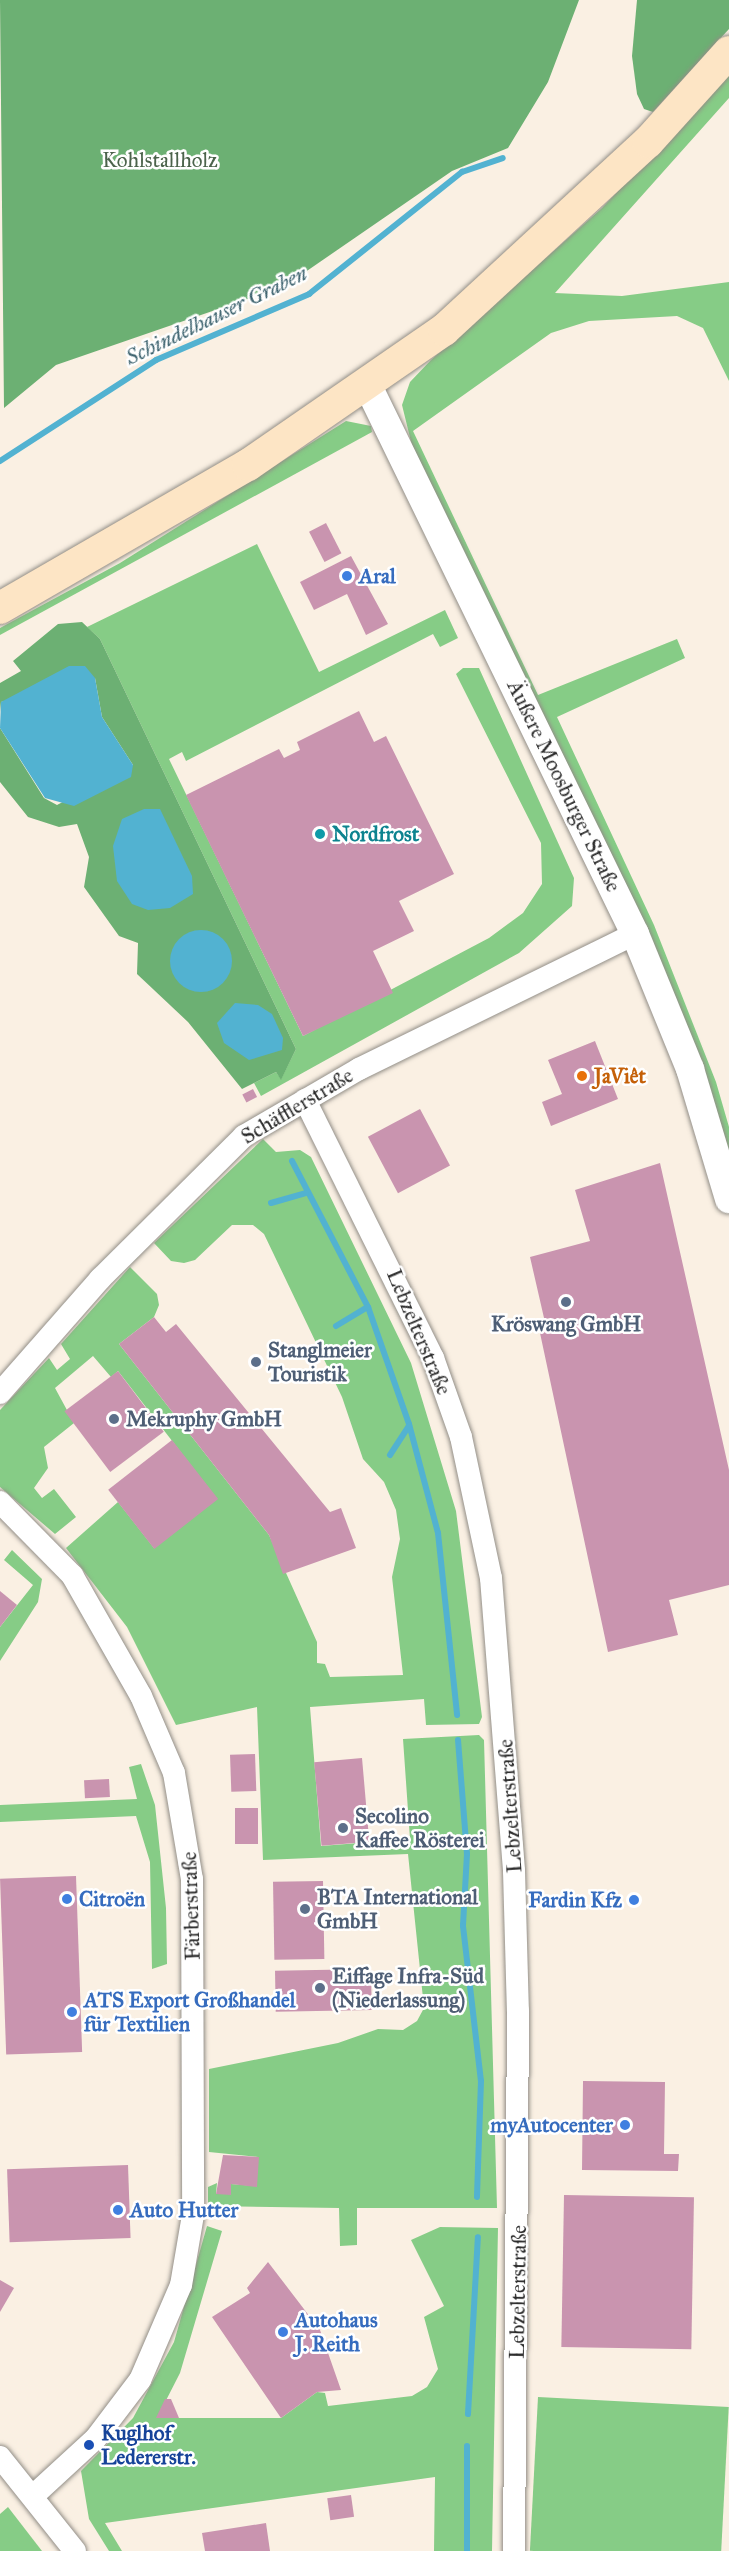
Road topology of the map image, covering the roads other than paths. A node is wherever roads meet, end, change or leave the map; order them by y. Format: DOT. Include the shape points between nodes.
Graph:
graph roads {
  1 [pos="729,52"];
  2 [pos="368,386"];
  3 [pos="0,608"];
  4 [pos="635,934"];
  5 [pos="305,1100"];
  6 [pos="729,1199"];
  7 [pos="0,1393"];
  8 [pos="0,1502"];
  9 [pos="0,2457"];
  10 [pos="34,2495"];
  11 [pos="75,2551"];
  12 [pos="514,2551"];
  1 -- 2 [label="main road" via="573,215 444,330"];
  2 -- 3 [label="main road" via="124,541"];
  2 -- 4 [label="street, Äußere Moosburger Straße"];
  4 -- 5 [label="street, Schäfflerstraße"];
  4 -- 6 [label="street, Äußere Moosburger Straße" via="690,1069"];
  5 -- 7 [label="street, Schäfflerstraße" via="244,1136 211,1166 100,1279"];
  5 -- 12 [label="street, Lebzelterstraße" via="432,1358 461,1437 491,1578 517,1976"];
  8 -- 10 [label="street, Färberstraße" via="72,1575 136,1686 174,1773 192,1879 193,2215 181,2285 140,2380 96,2438"];
  9 -- 10 [label="street"];
  10 -- 11 [label="street"];
}
